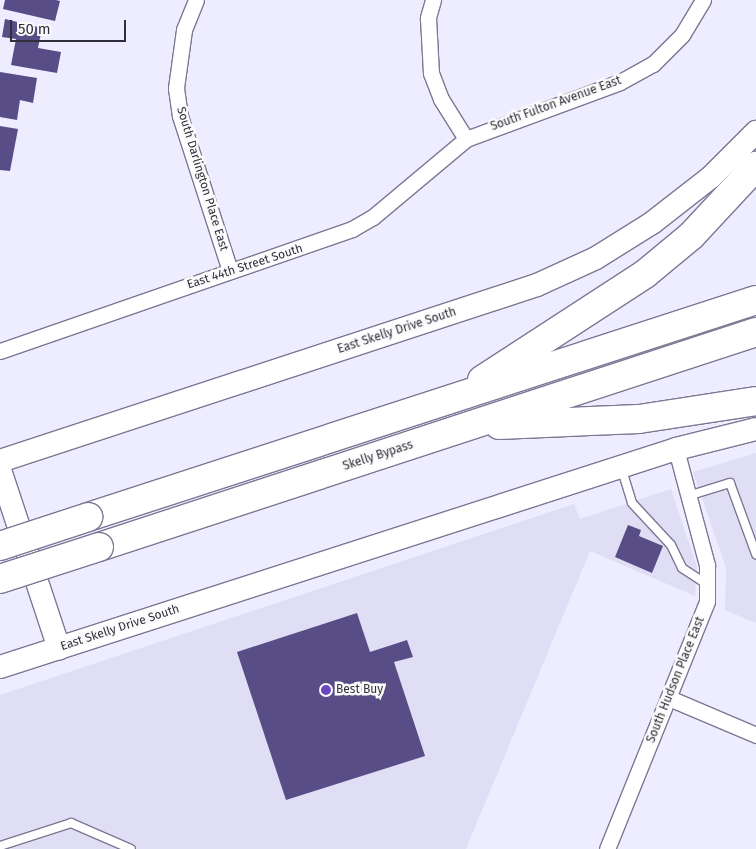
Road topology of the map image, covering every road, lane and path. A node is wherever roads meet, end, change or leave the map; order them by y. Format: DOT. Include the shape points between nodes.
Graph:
graph roads {
  1 [pos="196,0"];
  2 [pos="433,0"];
  3 [pos="703,0"];
  4 [pos="756,132"];
  5 [pos="466,140"];
  6 [pos="756,166"];
  7 [pos="230,271"];
  8 [pos="756,300"];
  9 [pos="756,332"];
  10 [pos="0,350"];
  11 [pos="756,401"];
  12 [pos="447,402"];
  13 [pos="465,427"];
  14 [pos="756,429"];
  15 [pos="676,448"];
  16 [pos="0,461"];
  17 [pos="621,466"];
  18 [pos="0,470"];
  19 [pos="690,495"];
  20 [pos="0,546"];
  21 [pos="756,554"];
  22 [pos="0,579"];
  23 [pos="709,585"];
  24 [pos="59,648"];
  25 [pos="0,667"];
  26 [pos="669,698"];
  27 [pos="756,735"];
  28 [pos="0,846"];
  29 [pos="131,849"];
  30 [pos="607,849"];
  1 -- 7 [label="street, South Darlington Place East" via="184,30 176,88 182,125"];
  2 -- 5 [label="street" via="428,18 431,73 441,99"];
  3 -- 5 [label="street, South Fulton Avenue East" via="682,35 653,64 620,82"];
  4 -- 16 [label="main road, East Skelly Drive South" via="711,177 652,222 596,258 537,285"];
  5 -- 7 [label="street, East 44th Street South" via="373,217 324,240"];
  6 -- 12 [label="highway" via="692,236 645,274"];
  7 -- 10 [label="street, East 44th Street South"];
  8 -- 12 [label="highway"];
  9 -- 13 [label="highway, Skelly Bypass"];
  11 -- 13 [label="highway" via="639,418"];
  12 -- 20 [label="highway, bridge"];
  13 -- 22 [label="highway, Skelly Bypass, bridge"];
  14 -- 15 [label="main road, East Skelly Drive South"];
  15 -- 17 [label="main road, East Skelly Drive South"];
  15 -- 19 [label="street, South Hudson Place East"];
  17 -- 23 [label="lane" via="632,503 671,545 690,576"];
  17 -- 24 [label="main road, East Skelly Drive South"];
  18 -- 24 [label="main road"];
  19 -- 21 [label="lane" via="730,483"];
  19 -- 23 [label="street, South Hudson Place East"];
  23 -- 26 [label="street, South Hudson Place East" via="702,620"];
  24 -- 25 [label="main road, East Skelly Drive South"];
  26 -- 27 [label="street"];
  26 -- 30 [label="street, South Hudson Place East"];
  28 -- 29 [label="lane" via="71,823"];
}
